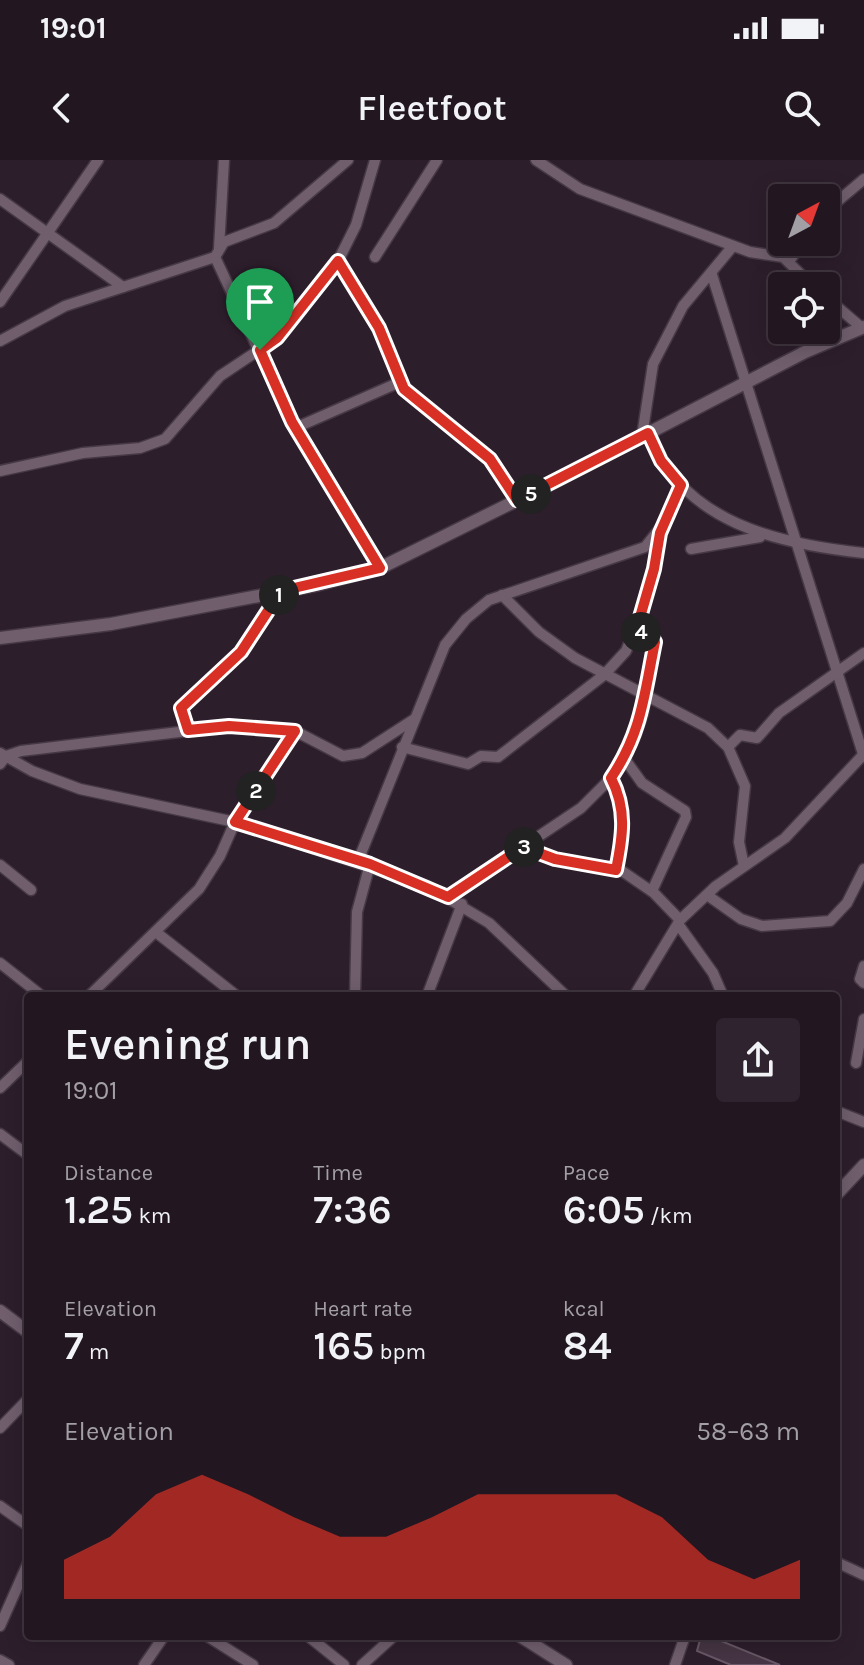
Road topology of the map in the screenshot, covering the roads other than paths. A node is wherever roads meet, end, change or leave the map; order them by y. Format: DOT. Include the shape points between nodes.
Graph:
graph roads {
  1 [pos="98,160"];
  2 [pos="224,160"];
  3 [pos="348,160"];
  4 [pos="375,160"];
  5 [pos="437,160"];
  6 [pos="536,160"];
  7 [pos="864,179"];
  8 [pos="0,199"];
  9 [pos="840,199"];
  10 [pos="47,233"];
  11 [pos="733,246"];
  12 [pos="217,252"];
  13 [pos="793,256"];
  14 [pos="375,257"];
  15 [pos="338,261"];
  16 [pos="789,261"];
  17 [pos="800,272"];
  18 [pos="712,275"];
  19 [pos="123,287"];
  20 [pos="0,302"];
  21 [pos="840,308"];
  22 [pos="863,327"];
  23 [pos="0,341"];
  24 [pos="260,350"];
  25 [pos="400,382"];
  26 [pos="745,382"];
  27 [pos="295,428"];
  28 [pos="645,435"];
  29 [pos="0,471"];
  30 [pos="681,485"];
  31 [pos="517,500"];
  32 [pos="660,533"];
  33 [pos="762,537"];
  34 [pos="796,543"];
  35 [pos="691,549"];
  36 [pos="864,553"];
  37 [pos="380,568"];
  38 [pos="281,591"];
  39 [pos="502,595"];
  40 [pos="636,631"];
  41 [pos="0,638"];
  42 [pos="864,653"];
  43 [pos="837,674"];
  44 [pos="604,675"];
  45 [pos="647,696"];
  46 [pos="413,720"];
  47 [pos="188,730"];
  48 [pos="295,731"];
  49 [pos="402,747"];
  50 [pos="728,747"];
  51 [pos="863,756"];
  52 [pos="2,757"];
  53 [pos="624,758"];
  54 [pos="611,778"];
  55 [pos="235,822"];
  56 [pos="523,847"];
  57 [pos="358,861"];
  58 [pos="370,864"];
  59 [pos="0,865"];
  60 [pos="744,866"];
  61 [pos="864,869"];
  62 [pos="616,870"];
  63 [pos="31,890"];
  64 [pos="652,891"];
  65 [pos="707,895"];
  66 [pos="448,897"];
  67 [pos="462,904"];
  68 [pos="679,922"];
  69 [pos="157,933"];
  70 [pos="0,963"];
  71 [pos="864,966"];
  72 [pos="864,983"];
  73 [pos="37,992"];
  74 [pos="93,992"];
  75 [pos="232,992"];
  76 [pos="355,992"];
  77 [pos="429,992"];
  78 [pos="562,992"];
  79 [pos="636,992"];
  80 [pos="721,992"];
  81 [pos="864,1019"];
  82 [pos="856,1063"];
  83 [pos="24,1065"];
  84 [pos="0,1088"];
  85 [pos="840,1113"];
  86 [pos="864,1122"];
  87 [pos="0,1134"];
  88 [pos="24,1152"];
  89 [pos="864,1165"];
  90 [pos="840,1191"];
  91 [pos="0,1311"];
  92 [pos="24,1329"];
  93 [pos="24,1403"];
  94 [pos="0,1428"];
  95 [pos="0,1506"];
  96 [pos="24,1523"];
  97 [pos="840,1564"];
  98 [pos="24,1572"];
  99 [pos="864,1575"];
  100 [pos="0,1626"];
  101 [pos="161,1640"];
  102 [pos="213,1640"];
  103 [pos="313,1640"];
  104 [pos="390,1640"];
  105 [pos="526,1640"];
  106 [pos="680,1640"];
  107 [pos="0,1660"];
  108 [pos="561,1664"];
  109 [pos="9,1665"];
  110 [pos="144,1665"];
  111 [pos="253,1665"];
  112 [pos="344,1665"];
  113 [pos="362,1665"];
  114 [pos="675,1665"];
  1 -- 10 [label="street"];
  2 -- 12 [label="street"];
  3 -- 12 [label="street" via="274,223 224,242"];
  4 -- 15 [label="street" via="356,225"];
  5 -- 14 [label="street"];
  6 -- 11 [label="street" via="580,189"];
  7 -- 9 [label="street"];
  8 -- 10 [label="street"];
  10 -- 19 [label="street"];
  10 -- 20 [label="street"];
  11 -- 16 [label="street"];
  11 -- 18 [label="street"];
  12 -- 19 [label="street"];
  12 -- 24 [label="street"];
  13 -- 16 [label="street"];
  15 -- 24 [label="street" via="277,338"];
  15 -- 25 [label="street" via="379,328"];
  16 -- 17 [label="street"];
  18 -- 26 [label="street"];
  18 -- 28 [label="street" via="683,306 653,364"];
  19 -- 23 [label="street" via="65,306"];
  21 -- 22 [label="street"];
  22 -- 26 [label="street"];
  24 -- 27 [label="street"];
  24 -- 29 [label="street" via="220,376 165,439 140,448 83,453"];
  25 -- 27 [label="street"];
  25 -- 31 [label="street" via="411,397 490,459"];
  26 -- 28 [label="street"];
  26 -- 34 [label="street"];
  27 -- 37 [label="street"];
  28 -- 30 [label="street"];
  28 -- 31 [label="street"];
  30 -- 32 [label="street"];
  30 -- 33 [label="street"];
  31 -- 37 [label="street"];
  32 -- 39 [label="street" via="622,558"];
  32 -- 40 [label="street"];
  33 -- 34 [label="street"];
  33 -- 35 [label="street"];
  34 -- 36 [label="street"];
  34 -- 43 [label="street"];
  37 -- 38 [label="street"];
  38 -- 41 [label="street" via="111,624"];
  38 -- 47 [label="street" via="241,652 181,708"];
  39 -- 44 [label="street" via="539,632"];
  39 -- 46 [label="street" via="466,619 445,645"];
  40 -- 44 [label="street"];
  40 -- 45 [label="street" via="654,638"];
  42 -- 43 [label="street"];
  43 -- 50 [label="street" via="779,713 757,738 740,735"];
  43 -- 51 [label="street"];
  44 -- 45 [label="street"];
  44 -- 49 [label="street" via="498,757 481,756 468,764"];
  45 -- 50 [label="street" via="708,728"];
  45 -- 53 [label="street"];
  46 -- 48 [label="street" via="362,753 343,756"];
  46 -- 49 [label="street"];
  47 -- 48 [label="street" via="229,726"];
  47 -- 52 [label="street"];
  48 -- 55 [label="street"];
  49 -- 57 [label="street"];
  50 -- 60 [label="street" via="745,786 739,842"];
  51 -- 60 [label="street" via="785,838"];
  52 -- 55 [label="street" via="80,789"];
  53 -- 54 [label="street"];
  53 -- 64 [label="street" via="642,783 685,811"];
  54 -- 56 [label="street" via="596,796"];
  54 -- 62 [label="street" via="624,819"];
  55 -- 57 [label="street"];
  55 -- 69 [label="street" via="199,889"];
  56 -- 62 [label="street"];
  56 -- 66 [label="street"];
  57 -- 58 [label="street"];
  58 -- 66 [label="street"];
  58 -- 76 [label="street" via="357,912"];
  59 -- 63 [label="street"];
  60 -- 65 [label="street"];
  61 -- 65 [label="street" via="847,903 830,921 762,926 741,919"];
  62 -- 64 [label="street"];
  64 -- 68 [label="street"];
  65 -- 68 [label="street"];
  66 -- 67 [label="street"];
  67 -- 77 [label="street"];
  67 -- 78 [label="street"];
  68 -- 79 [label="street"];
  68 -- 80 [label="street"];
  69 -- 74 [label="street"];
  69 -- 75 [label="street"];
  70 -- 73 [label="street"];
  71 -- 72 [label="street"];
  81 -- 82 [label="street"];
  83 -- 84 [label="street"];
  85 -- 86 [label="street"];
  87 -- 88 [label="street"];
  89 -- 90 [label="street"];
  91 -- 92 [label="street"];
  93 -- 94 [label="street"];
  95 -- 96 [label="street"];
  97 -- 99 [label="street"];
  98 -- 100 [label="street"];
  101 -- 110 [label="street"];
  102 -- 111 [label="street"];
  103 -- 112 [label="street"];
  104 -- 113 [label="street"];
  105 -- 108 [label="street"];
  106 -- 114 [label="street"];
  107 -- 109 [label="street"];
}
